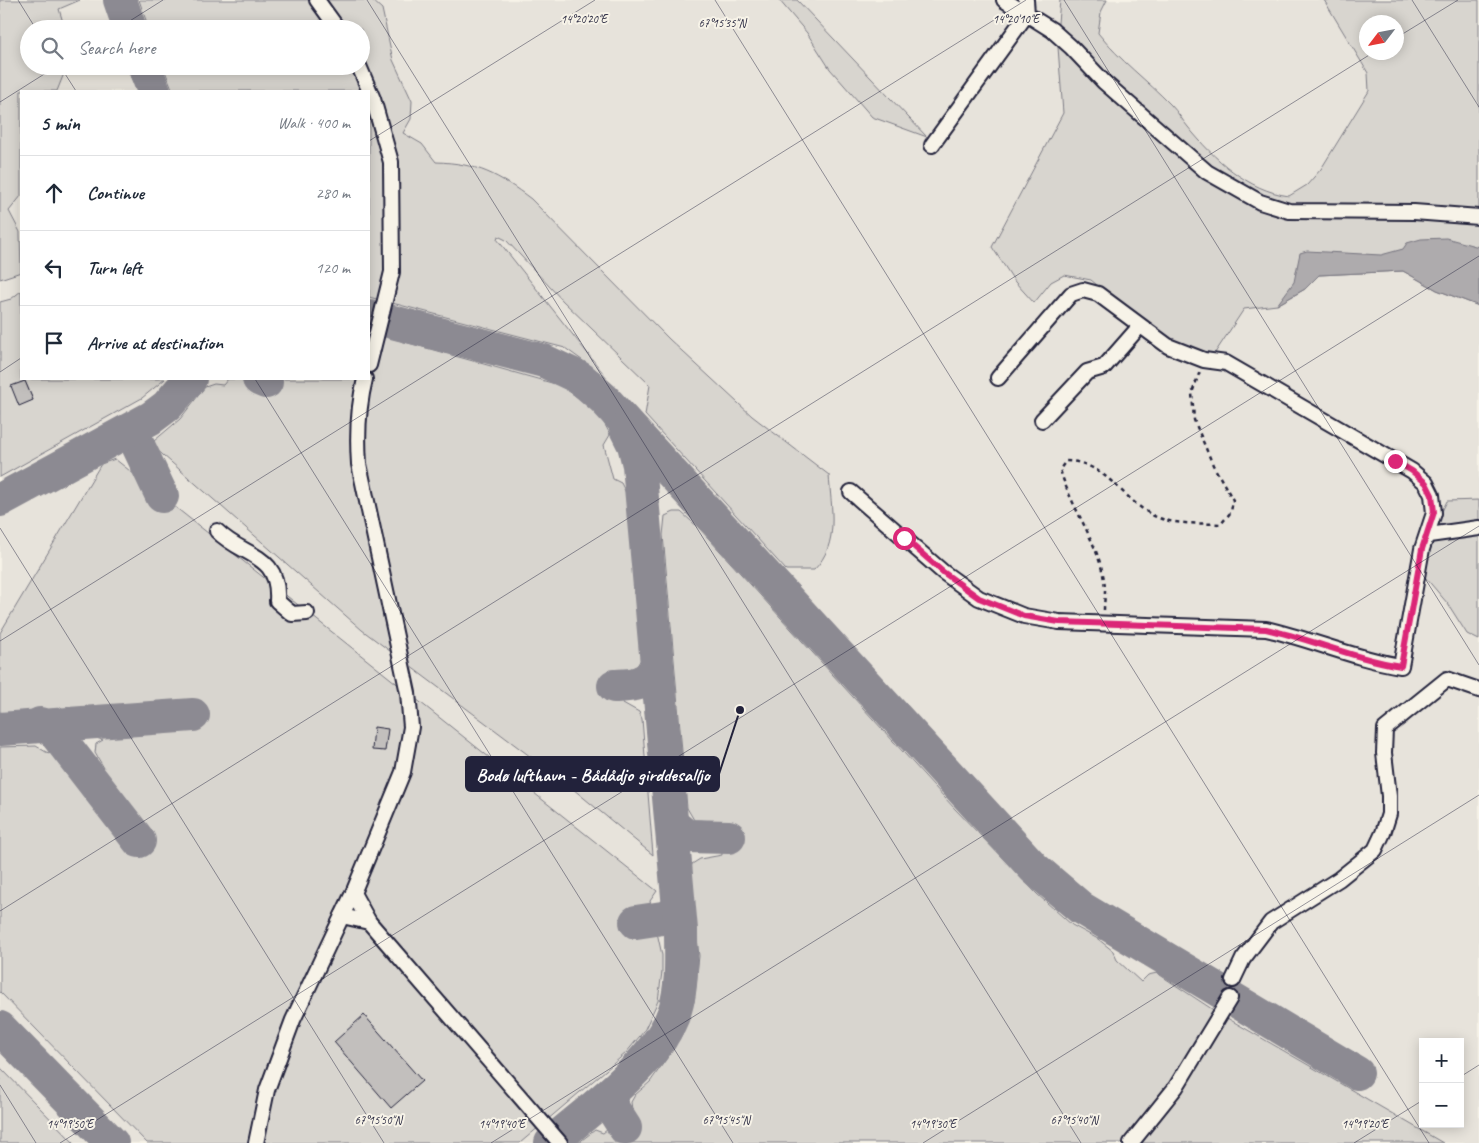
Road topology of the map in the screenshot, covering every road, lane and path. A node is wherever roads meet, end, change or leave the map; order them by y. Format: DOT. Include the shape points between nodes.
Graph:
graph roads {
  1 [pos="317,0"];
  2 [pos="1004,0"];
  3 [pos="1026,0"];
  4 [pos="1027,14"];
  5 [pos="331,20"];
  6 [pos="363,75"];
  7 [pos="369,90"];
  8 [pos="370,93"];
  9 [pos="932,145"];
  10 [pos="1479,217"];
  11 [pos="1140,326"];
  12 [pos="1204,360"];
  13 [pos="370,361"];
  14 [pos="998,378"];
  15 [pos="366,380"];
  16 [pos="1042,420"];
  17 [pos="852,492"];
  18 [pos="1479,528"];
  19 [pos="217,531"];
  20 [pos="1429,535"];
  21 [pos="308,613"];
  22 [pos="1103,619"];
  23 [pos="1479,690"];
  24 [pos="353,893"];
  25 [pos="342,916"];
  26 [pos="369,922"];
  27 [pos="1233,980"];
  28 [pos="1230,998"];
  29 [pos="256,1143"];
  30 [pos="560,1143"];
  31 [pos="1131,1143"];
  1 -- 5 [label="lane"];
  2 -- 4 [label="lane"];
  3 -- 4 [label="lane"];
  4 -- 9 [label="lane"];
  4 -- 10 [label="lane" via="1071,46 1104,82 1207,172 1260,202 1290,211 1414,212"];
  6 -- 7 [label="lane"];
  8 -- 13 [label="lane" via="391,162 392,272"];
  11 -- 12 [label="lane" via="1168,346"];
  11 -- 14 [label="lane" via="1098,294 1083,290 1071,294"];
  11 -- 16 [label="lane" via="1104,367 1087,372"];
  12 -- 20 [label="lane" via="1226,363 1412,471 1426,483 1432,495 1434,512"];
  12 -- 22 [label="path" via="1192,393 1194,420 1213,465 1233,500 1231,512 1221,524 1160,518 1081,461 1066,461 1060,469 1065,489 1100,563 1105,590"];
  15 -- 24 [label="lane" via="360,399 358,464 408,692 410,727 403,772"];
  17 -- 20 [label="lane" via="943,572 979,598 1024,616 1059,622 1266,629 1383,664 1401,666 1422,549"];
  18 -- 20 [label="lane"];
  19 -- 21 [label="lane" via="227,541 255,555 270,569 278,583 277,601 292,614"];
  23 -- 27 [label="lane" via="1447,679 1385,728 1389,814 1375,850 1339,879 1271,922 1243,959"];
  24 -- 25 [label="lane"];
  24 -- 26 [label="lane"];
  25 -- 26 [label="lane"];
  25 -- 29 [label="lane" via="293,1020 267,1090"];
  26 -- 30 [label="lane"];
  28 -- 31 [label="lane" via="1176,1088"];
}
